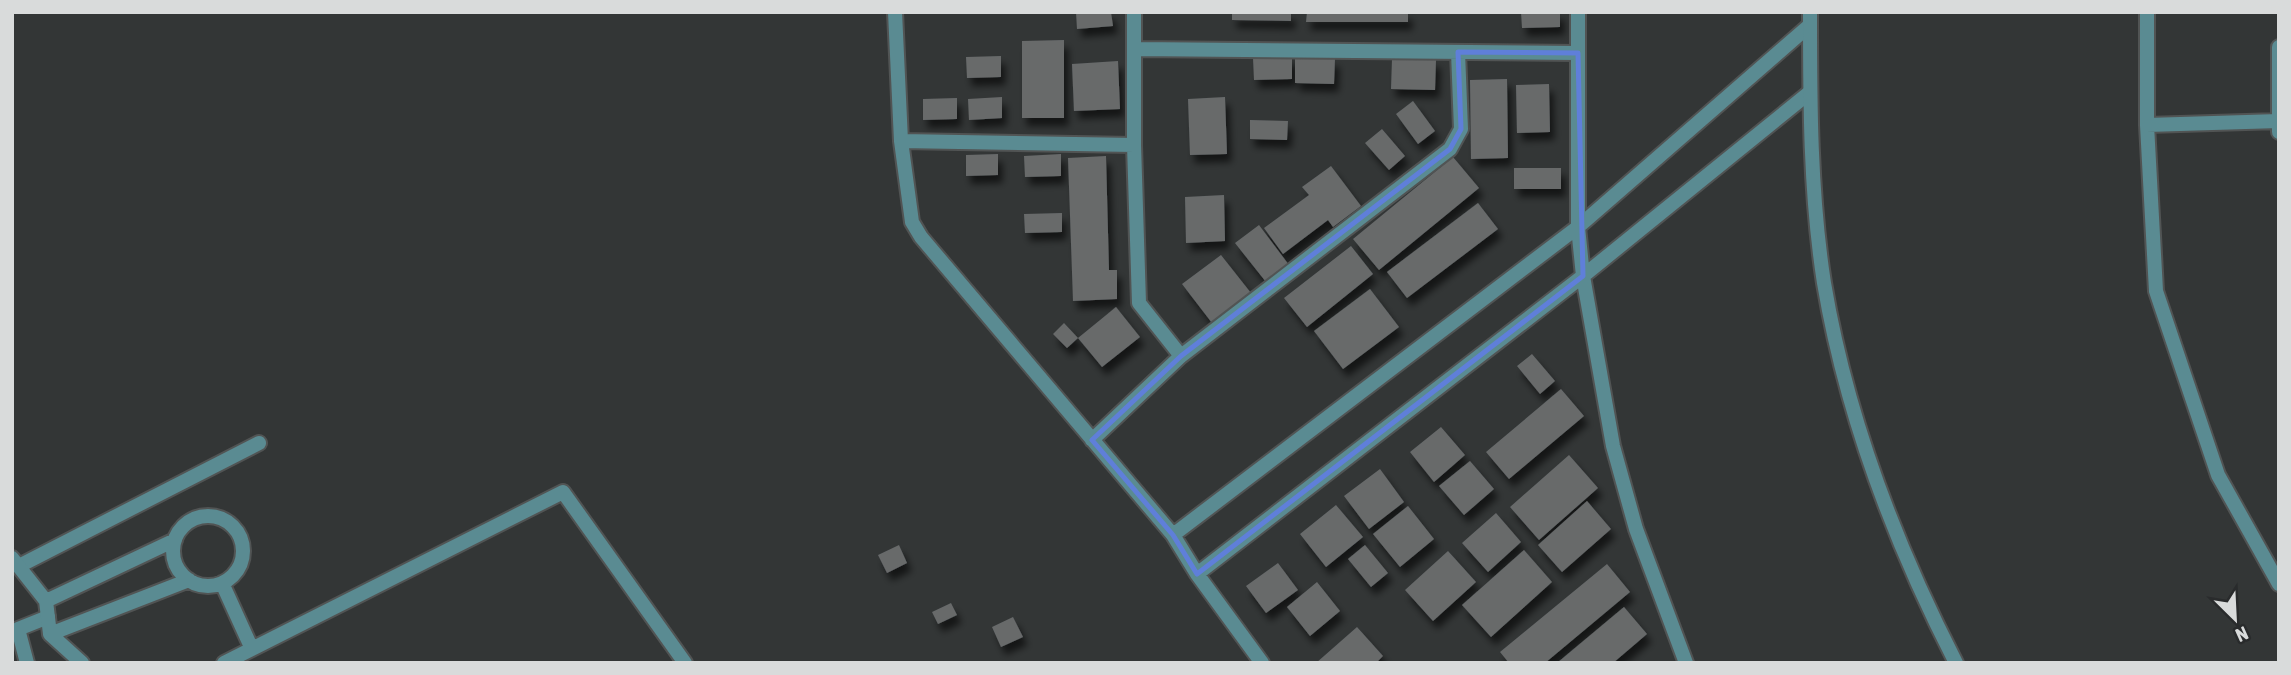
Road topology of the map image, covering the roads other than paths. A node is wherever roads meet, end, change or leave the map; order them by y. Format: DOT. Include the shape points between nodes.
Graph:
graph roads {
  1 [pos="895,12"];
  2 [pos="1134,12"];
  3 [pos="1578,12"];
  4 [pos="2147,12"];
  5 [pos="1810,18"];
  6 [pos="2279,47"];
  7 [pos="1135,49"];
  8 [pos="1458,52"];
  9 [pos="1578,53"];
  10 [pos="1809,93"];
  11 [pos="2147,125"];
  12 [pos="2278,125"];
  13 [pos="901,141"];
  14 [pos="1133,145"];
  15 [pos="1578,227"];
  16 [pos="1583,276"];
  17 [pos="1181,356"];
  18 [pos="1092,440"];
  19 [pos="259,443"];
  20 [pos="1173,535"];
  21 [pos="175,540"];
  22 [pos="16,562"];
  23 [pos="1198,574"];
  24 [pos="189,580"];
  25 [pos="222,583"];
  26 [pos="2279,584"];
  27 [pos="46,601"];
  28 [pos="48,617"];
  29 [pos="50,634"];
  30 [pos="252,649"];
  31 [pos="27,663"];
  32 [pos="82,663"];
  33 [pos="224,663"];
  34 [pos="685,663"];
  35 [pos="1262,663"];
  36 [pos="1686,663"];
  37 [pos="1956,663"];
  1 -- 13 [label="street"];
  2 -- 7 [label="street"];
  3 -- 9 [label="street"];
  4 -- 11 [label="street"];
  5 -- 10 [label="street"];
  5 -- 15 [label="street"];
  6 -- 12 [label="street"];
  7 -- 8 [label="street"];
  7 -- 14 [label="street"];
  8 -- 9 [label="street"];
  8 -- 17 [label="street" via="1461,130 1450,149"];
  9 -- 15 [label="street"];
  10 -- 16 [label="street"];
  10 -- 37 [label="street" via="1821,256 1840,360 1897,533"];
  11 -- 12 [label="street"];
  11 -- 26 [label="street" via="2156,291 2218,475"];
  13 -- 14 [label="street"];
  13 -- 18 [label="street" via="912,222 921,237"];
  14 -- 17 [label="street" via="1139,303"];
  15 -- 16 [label="street"];
  15 -- 20 [label="street"];
  16 -- 23 [label="street"];
  16 -- 36 [label="street" via="1613,446 1636,529"];
  17 -- 18 [label="street"];
  18 -- 20 [label="street"];
  19 -- 22 [label="street"];
  20 -- 23 [label="street"];
  21 -- 24 [label="street" via="175,562"];
  21 -- 25 [label="street" via="189,522 200,517 232,525 243,557 232,577"];
  21 -- 27 [label="street"];
  22 -- 27 [label="street"];
  23 -- 35 [label="street"];
  24 -- 25 [label="street" via="200,585"];
  24 -- 29 [label="street"];
  25 -- 30 [label="street"];
  27 -- 28 [label="street"];
  28 -- 29 [label="street"];
  28 -- 31 [label="street" via="18,629"];
  29 -- 32 [label="street"];
  30 -- 33 [label="street"];
  30 -- 34 [label="street" via="563,492"];
}
